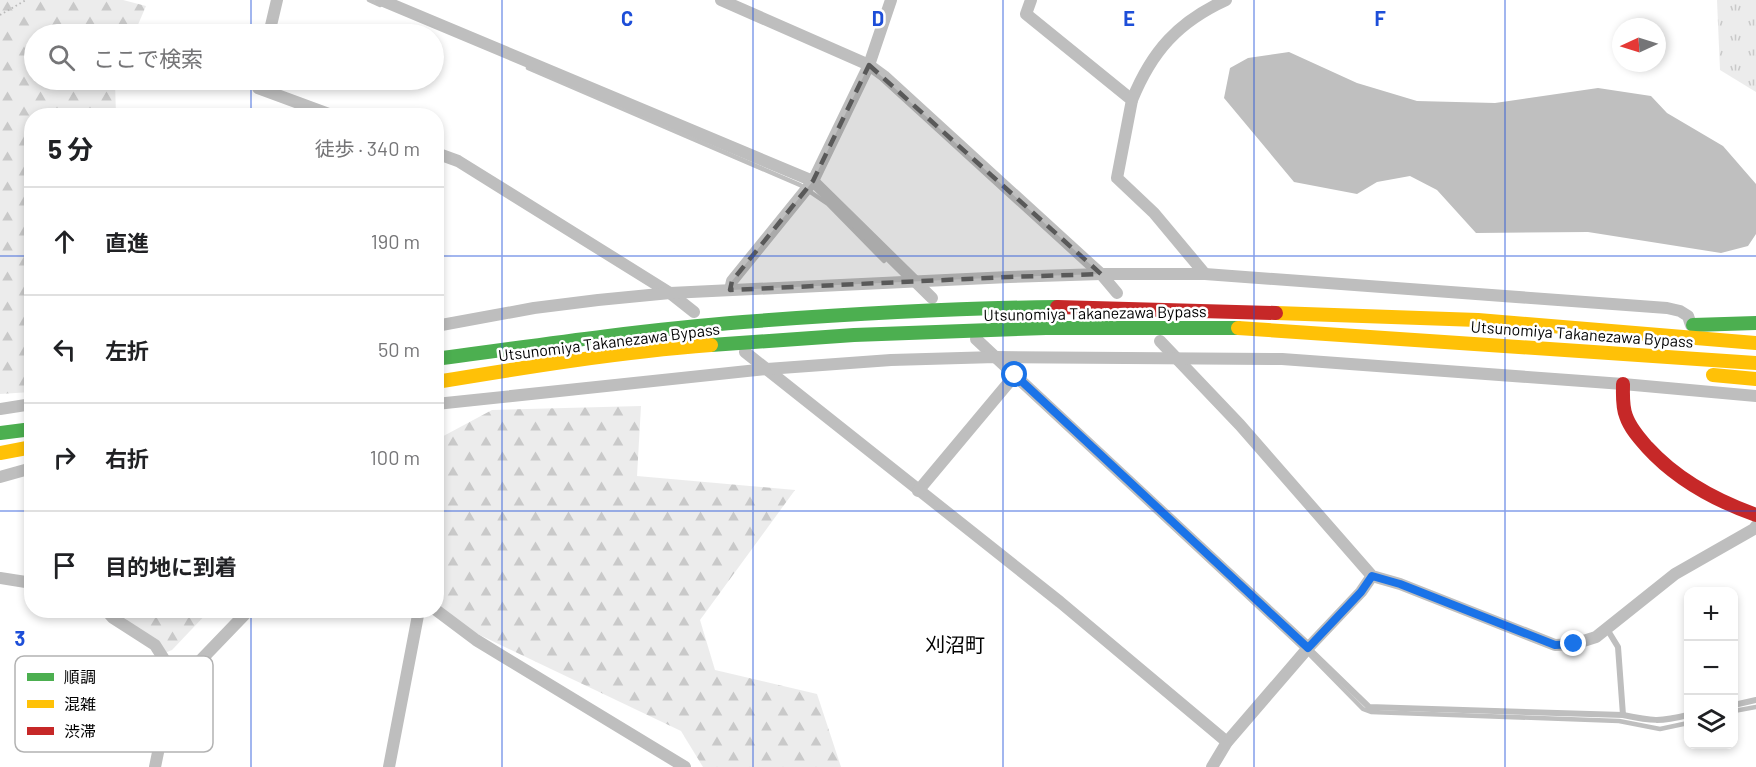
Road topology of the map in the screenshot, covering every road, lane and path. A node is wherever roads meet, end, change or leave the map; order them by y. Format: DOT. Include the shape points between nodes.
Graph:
graph roads {
  1 [pos="26,0"];
  2 [pos="277,0"];
  3 [pos="381,0"];
  4 [pos="721,0"];
  5 [pos="891,0"];
  6 [pos="1031,0"];
  7 [pos="1226,0"];
  8 [pos="0,15"];
  9 [pos="271,24"];
  10 [pos="438,24"];
  11 [pos="444,26"];
  12 [pos="869,65"];
  13 [pos="263,90"];
  14 [pos="1132,100"];
  15 [pos="312,108"];
  16 [pos="444,156"];
  17 [pos="813,181"];
  18 [pos="1101,274"];
  19 [pos="1205,274"];
  20 [pos="914,282"];
  21 [pos="730,291"];
  22 [pos="670,293"];
  23 [pos="1117,293"];
  24 [pos="932,298"];
  25 [pos="694,312"];
  26 [pos="1520,323"];
  27 [pos="1756,323"];
  28 [pos="444,324"];
  29 [pos="1690,325"];
  30 [pos="976,339"];
  31 [pos="1409,339"];
  32 [pos="1160,341"];
  33 [pos="1756,343"];
  34 [pos="745,352"];
  35 [pos="996,357"];
  36 [pos="1175,357"];
  37 [pos="444,358"];
  38 [pos="1756,363"];
  39 [pos="766,369"];
  40 [pos="1650,369"];
  41 [pos="1015,375"];
  42 [pos="1704,375"];
  43 [pos="1756,379"];
  44 [pos="444,381"];
  45 [pos="1623,384"];
  46 [pos="1756,396"];
  47 [pos="444,403"];
  48 [pos="0,409"];
  49 [pos="24,409"];
  50 [pos="24,430"];
  51 [pos="0,433"];
  52 [pos="24,448"];
  53 [pos="0,453"];
  54 [pos="24,470"];
  55 [pos="0,477"];
  56 [pos="918,491"];
  57 [pos="1756,515"];
  58 [pos="1756,526"];
  59 [pos="1372,576"];
  60 [pos="0,578"];
  61 [pos="24,582"];
  62 [pos="444,616"];
  63 [pos="113,618"];
  64 [pos="241,618"];
  65 [pos="417,618"];
  66 [pos="1607,629"];
  67 [pos="1308,648"];
  68 [pos="162,656"];
  69 [pos="205,656"];
  70 [pos="1756,700"];
  71 [pos="1738,704"];
  72 [pos="1623,715"];
  73 [pos="1684,716"];
  74 [pos="1227,742"];
  75 [pos="158,752"];
  76 [pos="155,767"];
  77 [pos="389,767"];
  78 [pos="685,767"];
  79 [pos="1212,767"];
  1 -- 8 [label="path"];
  2 -- 9 [label="street"];
  3 -- 10 [label="street"];
  4 -- 12 [label="street"];
  5 -- 12 [label="street"];
  6 -- 14 [label="street" via="1026,14"];
  7 -- 14 [label="street" via="1182,26 1159,50"];
  11 -- 17 [label="street"];
  12 -- 17 [label="street"];
  12 -- 18 [label="street"];
  13 -- 15 [label="street"];
  14 -- 19 [label="street" via="1118,178 1154,213"];
  16 -- 22 [label="street"];
  17 -- 20 [label="street"];
  17 -- 21 [label="street" via="732,281"];
  18 -- 19 [label="street"];
  18 -- 20 [label="street"];
  18 -- 23 [label="street"];
  19 -- 29 [label="street" via="1667,308 1688,316"];
  20 -- 21 [label="street"];
  20 -- 24 [label="street"];
  21 -- 22 [label="street"];
  22 -- 25 [label="street"];
  22 -- 28 [label="street" via="545,307"];
  26 -- 29 [label="main road"];
  26 -- 33 [label="main road, Utsunomiya Takanezawa Bypass"];
  26 -- 37 [label="main road, Utsunomiya Takanezawa Bypass" via="1198,310 980,308 698,326"];
  27 -- 29 [label="main road"];
  30 -- 35 [label="street"];
  31 -- 38 [label="main road, Utsunomiya Takanezawa Bypass"];
  31 -- 40 [label="main road"];
  31 -- 44 [label="main road, Utsunomiya Takanezawa Bypass" via="1238,328 1046,328 854,335 632,353"];
  32 -- 36 [label="street"];
  34 -- 39 [label="street"];
  35 -- 36 [label="street"];
  35 -- 39 [label="street"];
  35 -- 41 [label="street"];
  36 -- 45 [label="street" via="1293,359"];
  36 -- 59 [label="street"];
  39 -- 47 [label="street"];
  39 -- 56 [label="street"];
  41 -- 56 [label="street"];
  41 -- 67 [label="street"];
  42 -- 43 [label="main road"];
  45 -- 46 [label="street"];
  45 -- 57 [label="main road" via="1622,401 1628,421 1654,455 1704,494"];
  48 -- 49 [label="street"];
  50 -- 51 [label="main road"];
  52 -- 53 [label="main road"];
  54 -- 55 [label="street"];
  56 -- 74 [label="street" via="1060,602"];
  58 -- 66 [label="street" via="1675,574"];
  59 -- 66 [label="street" via="1555,645 1574,644"];
  59 -- 67 [label="street"];
  60 -- 61 [label="street"];
  62 -- 78 [label="street" via="476,640"];
  63 -- 68 [label="street" via="155,645"];
  64 -- 69 [label="street"];
  65 -- 77 [label="street"];
  66 -- 72 [label="lane" via="1618,647"];
  67 -- 72 [label="lane" via="1369,707"];
  67 -- 74 [label="street"];
  70 -- 71 [label="lane"];
  72 -- 73 [label="lane" via="1657,721"];
  74 -- 79 [label="street"];
  75 -- 76 [label="street"];
}
